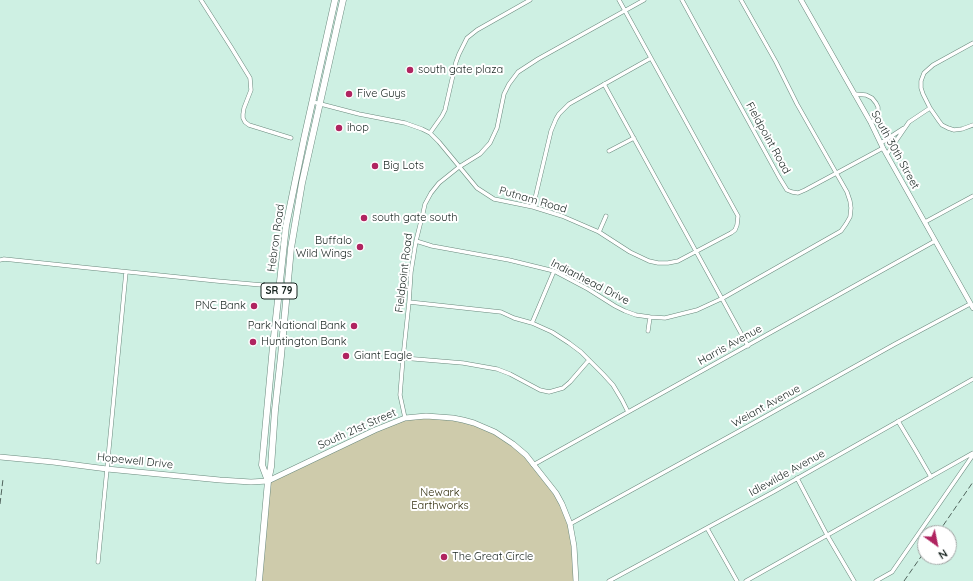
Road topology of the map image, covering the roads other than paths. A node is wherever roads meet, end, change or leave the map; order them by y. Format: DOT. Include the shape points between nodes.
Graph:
graph roads {
  1 [pos="201,0"];
  2 [pos="335,0"];
  3 [pos="343,0"];
  4 [pos="530,0"];
  5 [pos="619,0"];
  6 [pos="644,0"];
  7 [pos="682,0"];
  8 [pos="741,0"];
  9 [pos="801,0"];
  10 [pos="625,11"];
  11 [pos="973,43"];
  12 [pos="651,58"];
  13 [pos="604,84"];
  14 [pos="854,94"];
  15 [pos="313,102"];
  16 [pos="320,104"];
  17 [pos="930,108"];
  18 [pos="871,124"];
  19 [pos="973,125"];
  20 [pos="905,127"];
  21 [pos="430,133"];
  22 [pos="291,138"];
  23 [pos="634,138"];
  24 [pos="881,143"];
  25 [pos="883,148"];
  26 [pos="609,152"];
  27 [pos="887,154"];
  28 [pos="459,167"];
  29 [pos="837,173"];
  30 [pos="973,196"];
  31 [pos="533,207"];
  32 [pos="606,216"];
  33 [pos="925,222"];
  34 [pos="599,232"];
  35 [pos="286,234"];
  36 [pos="936,241"];
  37 [pos="416,242"];
  38 [pos="696,251"];
  39 [pos="0,260"];
  40 [pos="554,271"];
  41 [pos="126,272"];
  42 [pos="288,287"];
  43 [pos="280,289"];
  44 [pos="722,298"];
  45 [pos="409,302"];
  46 [pos="972,306"];
  47 [pos="650,317"];
  48 [pos="532,323"];
  49 [pos="283,330"];
  50 [pos="648,332"];
  51 [pos="748,346"];
  52 [pos="403,358"];
  53 [pos="590,360"];
  54 [pos="973,379"];
  55 [pos="628,412"];
  56 [pos="405,418"];
  57 [pos="898,421"];
  58 [pos="973,454"];
  59 [pos="0,457"];
  60 [pos="533,465"];
  61 [pos="107,469"];
  62 [pos="796,478"];
  63 [pos="931,478"];
  64 [pos="268,481"];
  65 [pos="570,524"];
  66 [pos="707,528"];
  67 [pos="827,535"];
  68 [pos="98,562"];
  69 [pos="259,581"];
  70 [pos="576,581"];
  71 [pos="610,581"];
  72 [pos="737,581"];
  73 [pos="746,581"];
  74 [pos="854,581"];
  75 [pos="876,581"];
  1 -- 22 [label="street" via="250,78 251,90 243,118 249,125"];
  2 -- 15 [label="highway, Hebron Road / SR 79"];
  3 -- 16 [label="highway, Hebron Road / SR 79"];
  4 -- 21 [label="street" via="467,38 456,62 445,110"];
  5 -- 10 [label="street"];
  6 -- 10 [label="street, Fieldpoint Road"];
  7 -- 29 [label="street, Fieldpoint Road" via="787,190 798,193"];
  8 -- 29 [label="street, Indianhead Drive"];
  9 -- 14 [label="street, South 30th Street"];
  10 -- 12 [label="street"];
  10 -- 28 [label="street, Fieldpoint Road" via="518,72 504,94 497,128 490,143 480,154"];
  11 -- 17 [label="street" via="933,65 924,73 921,88"];
  12 -- 13 [label="street"];
  12 -- 38 [label="street, Putnam Road" via="738,216 736,228 731,233"];
  13 -- 23 [label="street"];
  13 -- 31 [label="street" via="569,104 556,119"];
  14 -- 18 [label="street, South 30th Street"];
  14 -- 18 [label="street" via="866,95 876,103 878,111"];
  15 -- 16 [label="street, Putnam Road"];
  15 -- 35 [label="highway, Hebron Road / SR 79"];
  16 -- 21 [label="street, Putnam Road" via="405,123"];
  16 -- 42 [label="highway, Hebron Road / SR 79" via="294,227"];
  17 -- 19 [label="street" via="939,121 948,128 954,130"];
  17 -- 20 [label="street"];
  18 -- 24 [label="street, South 30th Street"];
  20 -- 24 [label="street"];
  20 -- 27 [label="street"];
  21 -- 28 [label="street, Putnam Road"];
  23 -- 26 [label="street"];
  23 -- 38 [label="street"];
  24 -- 25 [label="street, South 30th Street"];
  25 -- 27 [label="street, South 30th Street"];
  25 -- 29 [label="street, Fieldpoint Road"];
  27 -- 33 [label="street, South 30th Street"];
  28 -- 31 [label="street, Putnam Road" via="477,188 494,199"];
  28 -- 37 [label="street, Fieldpoint Road" via="439,183 425,204"];
  29 -- 44 [label="street, Indianhead Drive" via="847,192 851,208 850,217 841,231"];
  30 -- 33 [label="street"];
  31 -- 34 [label="street, Putnam Road"];
  32 -- 34 [label="street"];
  33 -- 36 [label="street, South 30th Street"];
  34 -- 38 [label="street, Putnam Road" via="630,252 658,263 678,261"];
  35 -- 42 [label="highway" via="288,239 284,277"];
  35 -- 43 [label="highway, Hebron Road / SR 79"];
  36 -- 46 [label="street, South 30th Street"];
  36 -- 51 [label="street, Harris Avenue"];
  37 -- 40 [label="street, Indianhead Drive"];
  37 -- 45 [label="street, Fieldpoint Road"];
  38 -- 44 [label="street"];
  39 -- 41 [label="street"];
  40 -- 47 [label="street, Indianhead Drive" via="615,306 636,315"];
  40 -- 48 [label="street"];
  41 -- 43 [label="street" via="262,285"];
  41 -- 61 [label="street"];
  42 -- 49 [label="highway, Hebron Road / SR 79"];
  43 -- 49 [label="highway" via="283,298"];
  43 -- 64 [label="highway, Hebron Road / SR 79" via="262,465"];
  44 -- 47 [label="street, Indianhead Drive" via="679,315 665,318"];
  44 -- 51 [label="street"];
  45 -- 48 [label="street" via="501,312"];
  45 -- 52 [label="street, Fieldpoint Road"];
  46 -- 65 [label="street, Weiant Avenue" via="895,344"];
  47 -- 50 [label="street"];
  48 -- 53 [label="street" via="552,332"];
  49 -- 64 [label="highway, Hebron Road / SR 79"];
  51 -- 55 [label="street, Harris Avenue"];
  52 -- 53 [label="street" via="480,365 510,374 549,392 563,388"];
  52 -- 56 [label="street, Fieldpoint Road" via="400,395"];
  53 -- 55 [label="street" via="613,386"];
  54 -- 57 [label="street, Idlewilde Avenue"];
  55 -- 60 [label="street, Harris Avenue"];
  56 -- 60 [label="main road, South 21st Street" via="426,416 474,423 495,432 513,444"];
  56 -- 64 [label="main road, South 21st Street"];
  57 -- 62 [label="street, Idlewilde Avenue"];
  57 -- 63 [label="street"];
  58 -- 63 [label="street"];
  58 -- 75 [label="street" via="892,572"];
  59 -- 61 [label="main road, Hopewell Drive"];
  60 -- 65 [label="main road, South 21st Street" via="556,493"];
  61 -- 64 [label="main road, Hopewell Drive" via="243,482"];
  61 -- 68 [label="street"];
  62 -- 66 [label="street, Idlewilde Avenue"];
  62 -- 67 [label="street"];
  63 -- 67 [label="street"];
  64 -- 69 [label="highway, Hebron Road / SR 79"];
  65 -- 70 [label="main road, South 21st Street"];
  66 -- 71 [label="street, Idlewilde Avenue"];
  66 -- 72 [label="street"];
  67 -- 73 [label="street"];
  67 -- 74 [label="street"];
}
